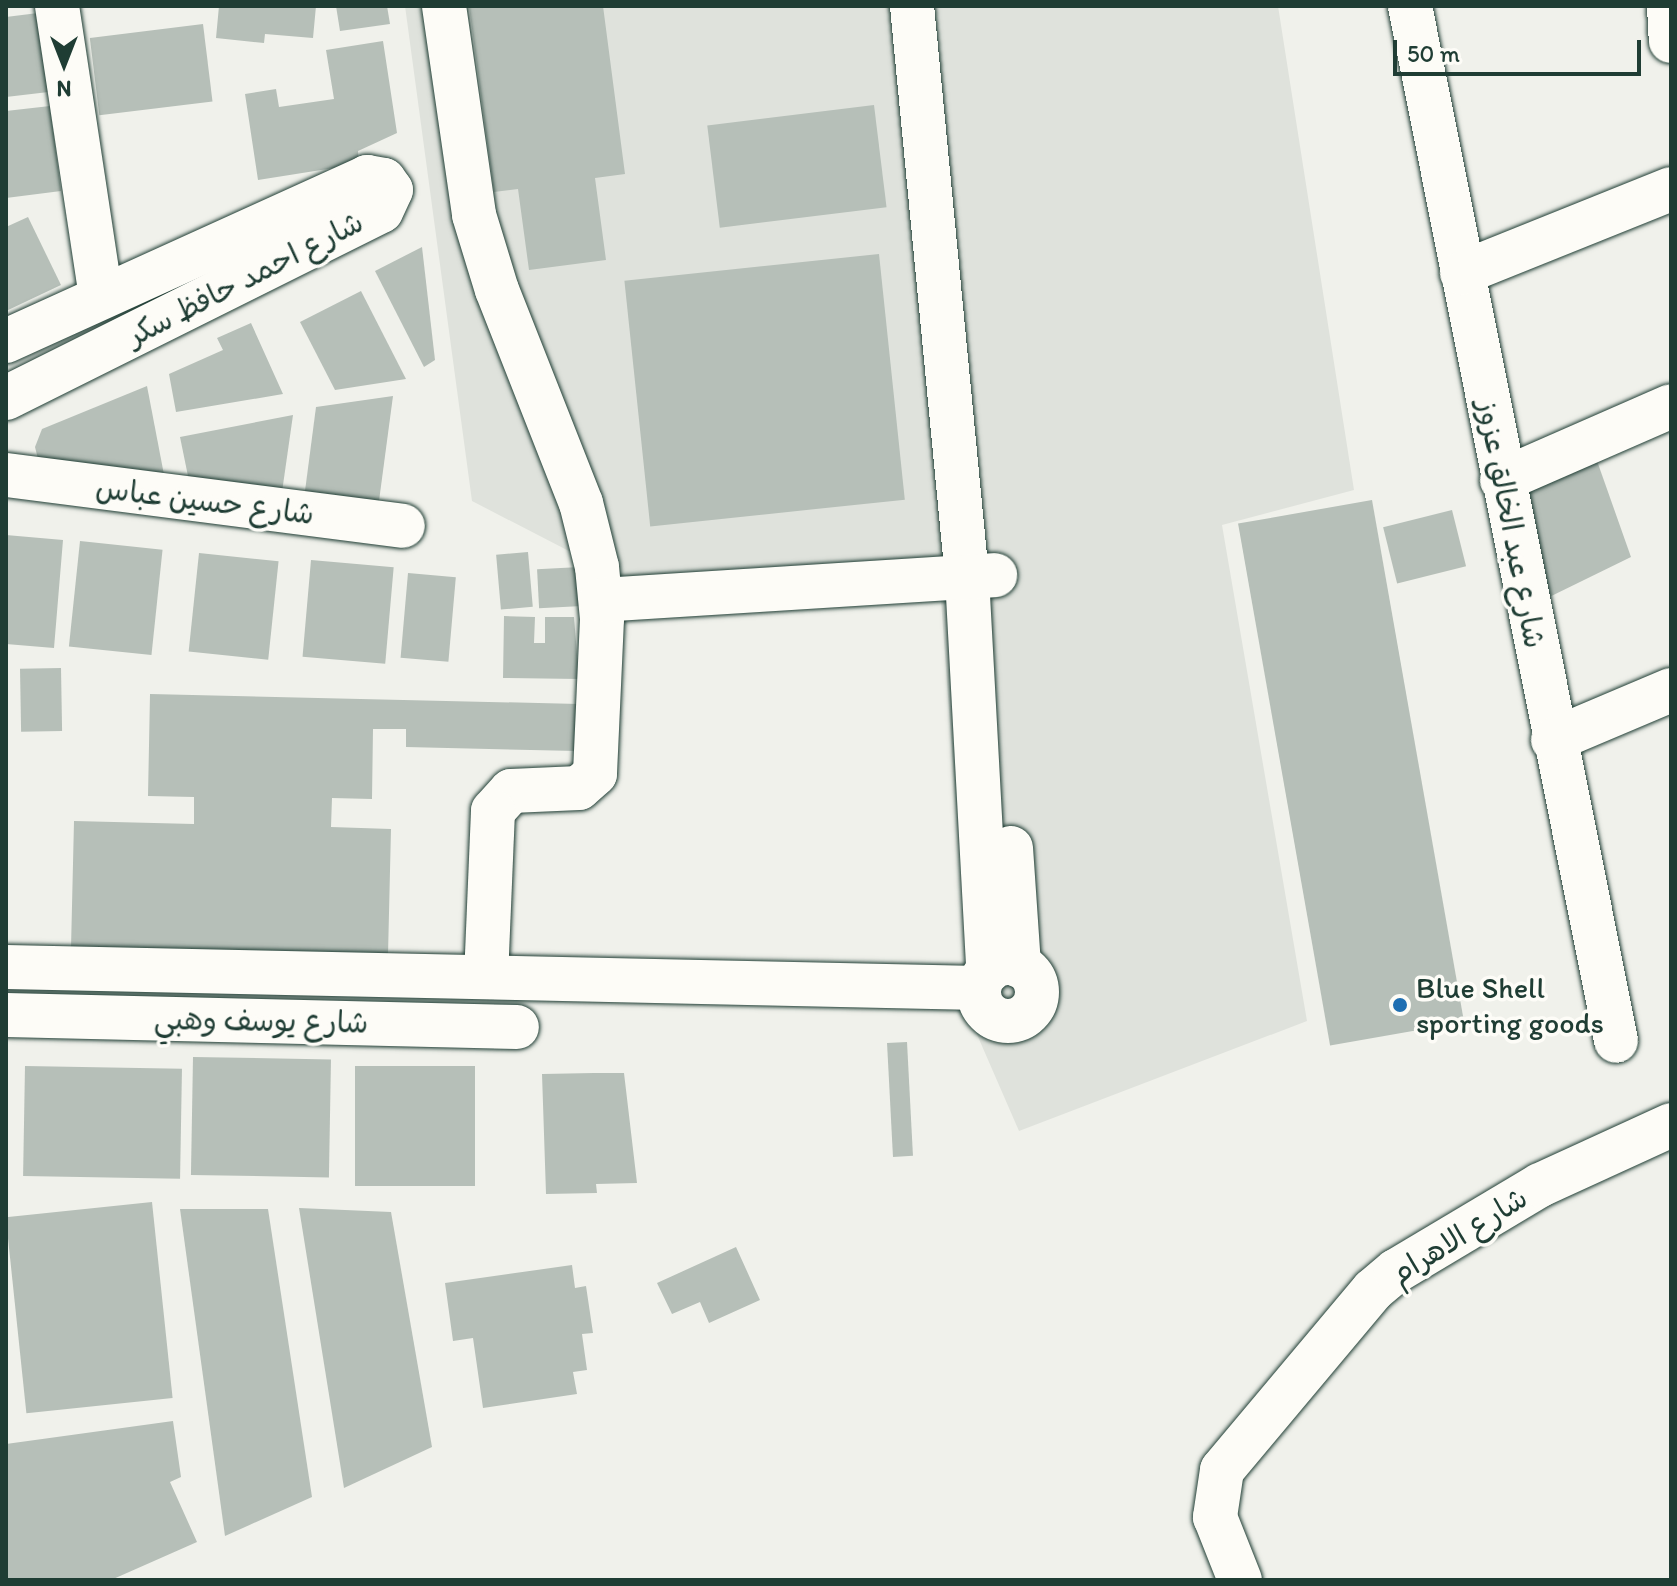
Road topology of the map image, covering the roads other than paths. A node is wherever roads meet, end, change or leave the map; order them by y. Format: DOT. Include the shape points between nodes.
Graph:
graph roads {
  1 [pos="57,6"];
  2 [pos="444,6"];
  3 [pos="912,6"];
  4 [pos="941,6"];
  5 [pos="1410,6"];
  6 [pos="1669,6"];
  7 [pos="1671,41"];
  8 [pos="1671,189"];
  9 [pos="1462,273"];
  10 [pos="101,297"];
  11 [pos="6,341"];
  12 [pos="6,398"];
  13 [pos="1671,406"];
  14 [pos="6,475"];
  15 [pos="1502,480"];
  16 [pos="403,526"];
  17 [pos="981,576"];
  18 [pos="601,600"];
  19 [pos="1671,690"];
  20 [pos="1553,740"];
  21 [pos="6,967"];
  22 [pos="486,977"];
  23 [pos="6,1015"];
  24 [pos="517,1027"];
  25 [pos="1616,1041"];
  26 [pos="1671,1125"];
  27 [pos="1240,1580"];
  1 -- 10 [label="street"];
  2 -- 18 [label="street" via="474,215 497,290 581,503"];
  3 -- 17 [label="street"];
  4 -- 17 [label="street"];
  5 -- 9 [label="street, شارع عبد الخالق عزوز"];
  6 -- 7 [label="street"];
  8 -- 9 [label="street"];
  9 -- 15 [label="street, شارع عبد الخالق عزوز"];
  10 -- 11 [label="street, شارع احمد حافظ سكر"];
  10 -- 12 [label="street, شارع احمد حافظ سكر" via="367,177 379,177 391,190 381,211"];
  13 -- 15 [label="street"];
  14 -- 16 [label="street, شارع حسين عباس"];
  15 -- 20 [label="street, شارع عبد الخالق عزوز"];
  17 -- 18 [label="street"];
  17 -- 22 [label="street" via="995,975"];
  18 -- 22 [label="street" via="595,774 579,788 511,791 493,811"];
  19 -- 20 [label="street"];
  20 -- 25 [label="street, شارع عبد الخالق عزوز"];
  21 -- 22 [label="street"];
  23 -- 24 [label="street, شارع يوسف وهبي"];
  26 -- 27 [label="street, شارع الاهرام" via="1540,1185 1373,1290 1222,1470 1215,1517"];
}
